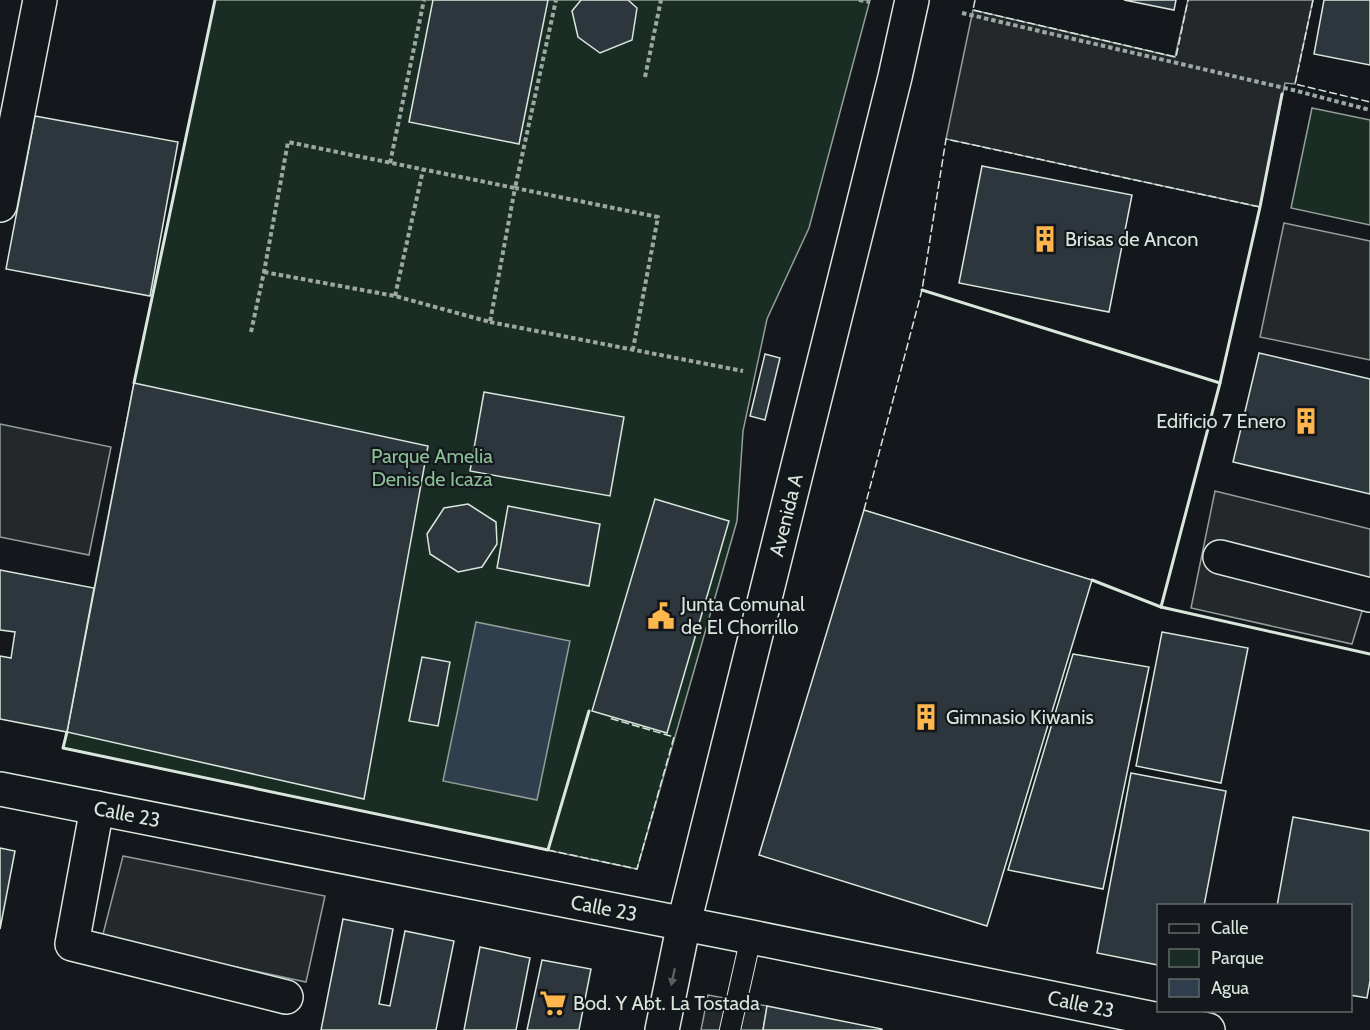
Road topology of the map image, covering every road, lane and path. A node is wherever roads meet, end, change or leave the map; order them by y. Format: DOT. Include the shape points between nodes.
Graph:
graph roads {
  1 [pos="40,0"];
  2 [pos="424,0"];
  3 [pos="556,0"];
  4 [pos="661,0"];
  5 [pos="859,0"];
  6 [pos="912,0"];
  7 [pos="869,2"];
  8 [pos="962,13"];
  9 [pos="645,77"];
  10 [pos="1370,110"];
  11 [pos="390,163"];
  12 [pos="423,170"];
  13 [pos="515,189"];
  14 [pos="0,205"];
  15 [pos="264,272"];
  16 [pos="395,296"];
  17 [pos="490,321"];
  18 [pos="251,332"];
  19 [pos="633,349"];
  20 [pos="743,371"];
  21 [pos="1220,557"];
  22 [pos="1370,595"];
  23 [pos="0,789"];
  24 [pos="97,808"];
  25 [pos="684,923"];
  26 [pos="751,937"];
  27 [pos="286,997"];
  28 [pos="662,1030"];
  29 [pos="730,1030"];
  30 [pos="1208,1030"];
  1 -- 14 [label="street"];
  2 -- 11 [label="path"];
  3 -- 13 [label="path"];
  4 -- 9 [label="path"];
  5 -- 7 [label="path"];
  6 -- 25 [label="street, Avenida A"];
  8 -- 10 [label="path"];
  11 -- 12 [label="path"];
  11 -- 15 [label="path" via="288,142"];
  12 -- 13 [label="path"];
  12 -- 16 [label="path"];
  13 -- 17 [label="path"];
  13 -- 19 [label="path" via="658,217"];
  15 -- 16 [label="path"];
  15 -- 18 [label="path"];
  16 -- 17 [label="path"];
  17 -- 19 [label="path"];
  19 -- 20 [label="path"];
  21 -- 22 [label="street"];
  23 -- 24 [label="street, Calle 23"];
  24 -- 25 [label="street, Calle 23"];
  24 -- 27 [label="street" via="72,944"];
  25 -- 26 [label="street, Calle 23"];
  25 -- 28 [label="street, Avenida A, one-way"];
  26 -- 29 [label="lane"];
  26 -- 30 [label="street, Calle 23"];
}
